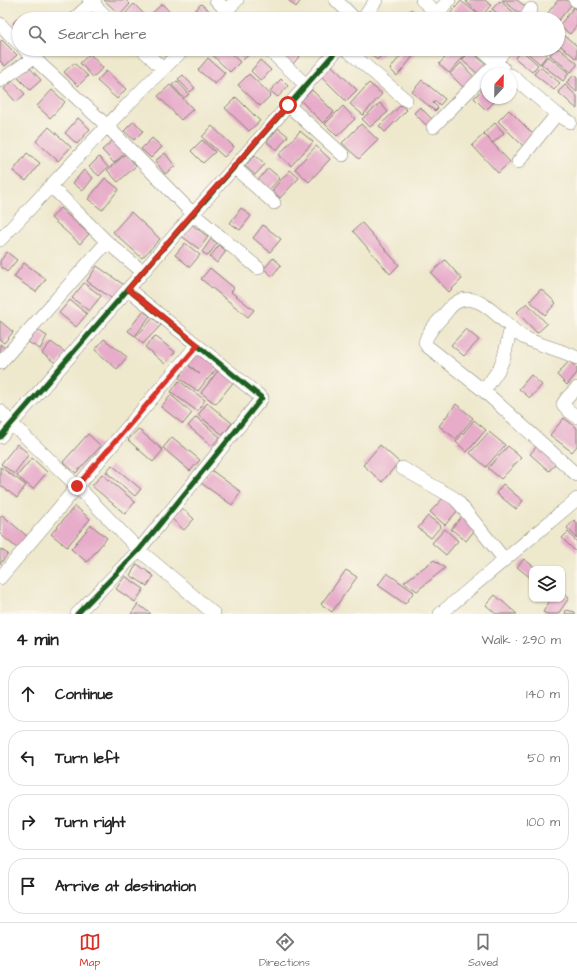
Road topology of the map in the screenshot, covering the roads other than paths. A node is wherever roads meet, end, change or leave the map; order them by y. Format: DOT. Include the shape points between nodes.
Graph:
graph roads {
  1 [pos="216,0"];
  2 [pos="237,0"];
  3 [pos="336,0"];
  4 [pos="376,0"];
  5 [pos="422,0"];
  6 [pos="449,0"];
  7 [pos="92,1"];
  8 [pos="81,12"];
  9 [pos="103,12"];
  10 [pos="224,12"];
  11 [pos="229,12"];
  12 [pos="348,12"];
  13 [pos="368,12"];
  14 [pos="436,12"];
  15 [pos="443,12"];
  16 [pos="0,24"];
  17 [pos="12,37"];
  18 [pos="26,56"];
  19 [pos="30,56"];
  20 [pos="149,56"];
  21 [pos="177,56"];
  22 [pos="275,56"];
  23 [pos="332,56"];
  24 [pos="354,56"];
  25 [pos="488,56"];
  26 [pos="501,56"];
  27 [pos="496,63"];
  28 [pos="502,68"];
  29 [pos="163,69"];
  30 [pos="0,81"];
  31 [pos="517,81"];
  32 [pos="306,85"];
  33 [pos="406,100"];
  34 [pos="288,105"];
  35 [pos="557,114"];
  36 [pos="570,122"];
  37 [pos="107,126"];
  38 [pos="433,127"];
  39 [pos="343,155"];
  40 [pos="518,162"];
  41 [pos="234,167"];
  42 [pos="51,186"];
  43 [pos="274,203"];
  44 [pos="192,214"];
  45 [pos="0,240"];
  46 [pos="107,242"];
  47 [pos="258,268"];
  48 [pos="143,272"];
  49 [pos="128,289"];
  50 [pos="511,327"];
  51 [pos="198,345"];
  52 [pos="577,358"];
  53 [pos="0,363"];
  54 [pos="577,388"];
  55 [pos="484,391"];
  56 [pos="0,412"];
  57 [pos="577,417"];
  58 [pos="12,424"];
  59 [pos="0,437"];
  60 [pos="402,468"];
  61 [pos="577,475"];
  62 [pos="77,486"];
  63 [pos="577,500"];
  64 [pos="139,550"];
  65 [pos="504,559"];
  66 [pos="0,578"];
  67 [pos="205,612"];
  68 [pos="77,614"];
  69 [pos="440,614"];
  1 -- 10 [label="street"];
  2 -- 11 [label="street"];
  3 -- 12 [label="street"];
  4 -- 13 [label="street"];
  5 -- 14 [label="street"];
  6 -- 15 [label="street"];
  7 -- 8 [label="street"];
  7 -- 9 [label="street"];
  16 -- 17 [label="street"];
  18 -- 30 [label="street"];
  19 -- 37 [label="street"];
  20 -- 29 [label="street"];
  21 -- 29 [label="street"];
  22 -- 32 [label="street"];
  23 -- 32 [label="street"];
  24 -- 33 [label="street"];
  25 -- 27 [label="street"];
  26 -- 27 [label="street"];
  27 -- 28 [label="street"];
  27 -- 38 [label="street"];
  29 -- 37 [label="street"];
  31 -- 35 [label="street"];
  32 -- 34 [label="street"];
  34 -- 39 [label="street"];
  34 -- 41 [label="street"];
  35 -- 36 [label="street"];
  35 -- 40 [label="street"];
  37 -- 42 [label="street"];
  37 -- 44 [label="street"];
  41 -- 43 [label="street"];
  41 -- 44 [label="street"];
  42 -- 45 [label="street"];
  42 -- 46 [label="street"];
  44 -- 47 [label="street"];
  44 -- 48 [label="street"];
  46 -- 48 [label="street"];
  46 -- 53 [label="street"];
  48 -- 49 [label="street"];
  49 -- 51 [label="street"];
  49 -- 58 [label="street"];
  50 -- 52 [label="street" via="522,336"];
  50 -- 55 [label="street" via="499,369"];
  50 -- 55 [label="street" via="477,301 467,299 458,301 450,307 427,335 427,346"];
  51 -- 62 [label="street"];
  51 -- 64 [label="street" via="262,398"];
  54 -- 57 [label="street" via="563,404"];
  55 -- 61 [label="street"];
  56 -- 58 [label="street"];
  58 -- 59 [label="street"];
  58 -- 62 [label="street"];
  60 -- 65 [label="street" via="454,498"];
  62 -- 64 [label="street"];
  62 -- 66 [label="street"];
  63 -- 65 [label="street"];
  64 -- 67 [label="street" via="176,581"];
  64 -- 68 [label="street"];
  65 -- 69 [label="street"];
}
